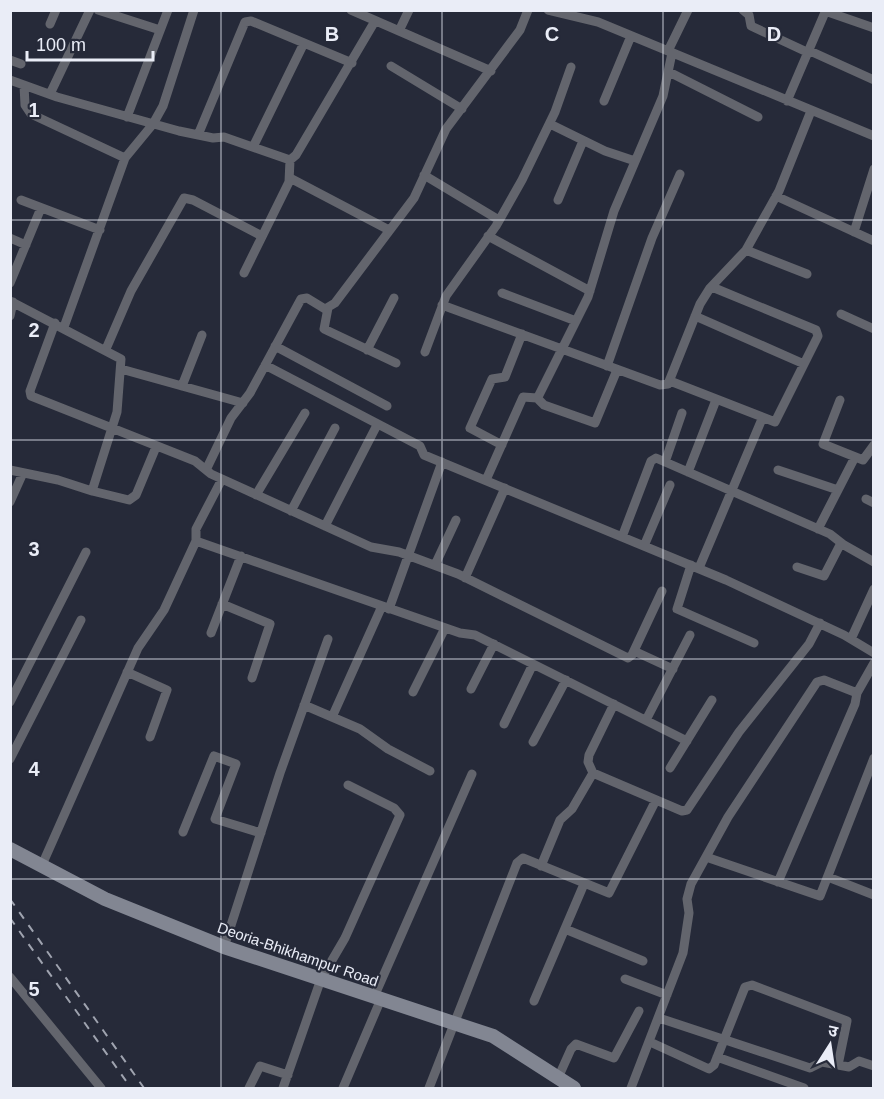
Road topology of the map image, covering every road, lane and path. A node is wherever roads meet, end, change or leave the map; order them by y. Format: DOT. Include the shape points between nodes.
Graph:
graph roads {
  1 [pos="56,10"];
  2 [pos="90,10"];
  3 [pos="98,10"];
  4 [pos="168,10"];
  5 [pos="194,10"];
  6 [pos="351,10"];
  7 [pos="409,10"];
  8 [pos="528,10"];
  9 [pos="548,10"];
  10 [pos="688,10"];
  11 [pos="743,10"];
  12 [pos="826,11"];
  13 [pos="584,15"];
  14 [pos="375,21"];
  15 [pos="50,24"];
  16 [pos="873,28"];
  17 [pos="160,30"];
  18 [pos="399,31"];
  19 [pos="631,36"];
  20 [pos="304,43"];
  21 [pos="670,52"];
  22 [pos="809,52"];
  23 [pos="10,60"];
  24 [pos="352,63"];
  25 [pos="21,64"];
  26 [pos="391,66"];
  27 [pos="571,67"];
  28 [pos="491,71"];
  29 [pos="669,72"];
  30 [pos="10,80"];
  31 [pos="873,80"];
  32 [pos="24,85"];
  33 [pos="50,94"];
  34 [pos="604,101"];
  35 [pos="787,101"];
  36 [pos="462,109"];
  37 [pos="812,111"];
  38 [pos="127,117"];
  39 [pos="758,117"];
  40 [pos="153,124"];
  41 [pos="550,124"];
  42 [pos="198,135"];
  43 [pos="873,136"];
  44 [pos="583,141"];
  45 [pos="253,147"];
  46 [pos="125,158"];
  47 [pos="290,159"];
  48 [pos="635,161"];
  49 [pos="873,169"];
  50 [pos="680,174"];
  51 [pos="424,175"];
  52 [pos="290,178"];
  53 [pos="776,196"];
  54 [pos="21,200"];
  55 [pos="558,201"];
  56 [pos="41,208"];
  57 [pos="499,220"];
  58 [pos="100,230"];
  59 [pos="389,230"];
  60 [pos="854,232"];
  61 [pos="262,236"];
  62 [pos="488,236"];
  63 [pos="10,238"];
  64 [pos="873,241"];
  65 [pos="26,245"];
  66 [pos="746,250"];
  67 [pos="244,273"];
  68 [pos="807,274"];
  69 [pos="10,283"];
  70 [pos="712,287"];
  71 [pos="590,291"];
  72 [pos="502,292"];
  73 [pos="394,298"];
  74 [pos="12,302"];
  75 [pos="442,305"];
  76 [pos="328,308"];
  77 [pos="841,314"];
  78 [pos="10,316"];
  79 [pos="695,316"];
  80 [pos="576,321"];
  81 [pos="59,325"];
  82 [pos="873,329"];
  83 [pos="522,334"];
  84 [pos="202,335"];
  85 [pos="275,346"];
  86 [pos="562,348"];
  87 [pos="106,349"];
  88 [pos="367,350"];
  89 [pos="426,352"];
  90 [pos="396,363"];
  91 [pos="804,364"];
  92 [pos="265,365"];
  93 [pos="607,366"];
  94 [pos="121,369"];
  95 [pos="617,370"];
  96 [pos="670,381"];
  97 [pos="182,386"];
  98 [pos="537,398"];
  99 [pos="716,400"];
  100 [pos="840,400"];
  101 [pos="243,403"];
  102 [pos="387,406"];
  103 [pos="305,413"];
  104 [pos="681,413"];
  105 [pos="762,419"];
  106 [pos="377,425"];
  107 [pos="335,428"];
  108 [pos="112,430"];
  109 [pos="502,444"];
  110 [pos="873,445"];
  111 [pos="156,447"];
  112 [pos="855,457"];
  113 [pos="442,462"];
  114 [pos="665,462"];
  115 [pos="10,470"];
  116 [pos="206,470"];
  117 [pos="778,470"];
  118 [pos="688,472"];
  119 [pos="23,473"];
  120 [pos="222,479"];
  121 [pos="486,480"];
  122 [pos="670,485"];
  123 [pos="505,488"];
  124 [pos="838,490"];
  125 [pos="92,491"];
  126 [pos="731,492"];
  127 [pos="256,495"];
  128 [pos="10,502"];
  129 [pos="291,511"];
  130 [pos="456,520"];
  131 [pos="325,526"];
  132 [pos="818,529"];
  133 [pos="622,537"];
  134 [pos="196,541"];
  135 [pos="841,543"];
  136 [pos="644,546"];
  137 [pos="86,552"];
  138 [pos="408,555"];
  139 [pos="241,556"];
  140 [pos="873,562"];
  141 [pos="435,565"];
  142 [pos="695,567"];
  143 [pos="797,567"];
  144 [pos="465,578"];
  145 [pos="873,589"];
  146 [pos="662,591"];
  147 [pos="222,604"];
  148 [pos="385,607"];
  149 [pos="81,620"];
  150 [pos="820,623"];
  151 [pos="445,628"];
  152 [pos="211,633"];
  153 [pos="690,635"];
  154 [pos="328,639"];
  155 [pos="851,639"];
  156 [pos="754,643"];
  157 [pos="494,644"];
  158 [pos="634,651"];
  159 [pos="873,653"];
  160 [pos="873,663"];
  161 [pos="533,664"];
  162 [pos="673,669"];
  163 [pos="128,672"];
  164 [pos="252,678"];
  165 [pos="566,680"];
  166 [pos="471,689"];
  167 [pos="413,692"];
  168 [pos="857,693"];
  169 [pos="712,700"];
  170 [pos="10,702"];
  171 [pos="614,704"];
  172 [pos="304,705"];
  173 [pos="333,715"];
  174 [pos="646,720"];
  175 [pos="504,724"];
  176 [pos="150,737"];
  177 [pos="687,741"];
  178 [pos="533,742"];
  179 [pos="873,758"];
  180 [pos="10,759"];
  181 [pos="670,768"];
  182 [pos="430,771"];
  183 [pos="593,773"];
  184 [pos="472,774"];
  185 [pos="348,785"];
  186 [pos="656,800"];
  187 [pos="183,832"];
  188 [pos="261,833"];
  189 [pos="10,849"];
  190 [pos="706,857"];
  191 [pos="42,865"];
  192 [pos="541,866"];
  193 [pos="828,877"];
  194 [pos="778,882"];
  195 [pos="584,884"];
  196 [pos="873,895"];
  197 [pos="565,929"];
  198 [pos="224,947"];
  199 [pos="643,961"];
  200 [pos="10,977"];
  201 [pos="625,979"];
  202 [pos="321,980"];
  203 [pos="667,995"];
  204 [pos="378,998"];
  205 [pos="534,1001"];
  206 [pos="639,1011"];
  207 [pos="659,1018"];
  208 [pos="456,1024"];
  209 [pos="723,1040"];
  210 [pos="650,1042"];
  211 [pos="717,1057"];
  212 [pos="837,1065"];
  213 [pos="873,1066"];
  214 [pos="288,1075"];
  215 [pos="558,1078"];
  216 [pos="346,1088"];
  217 [pos="101,1089"];
  218 [pos="249,1089"];
  219 [pos="283,1089"];
  220 [pos="429,1089"];
  221 [pos="573,1089"];
  222 [pos="631,1089"];
  223 [pos="804,1089"];
  1 -- 15 [label="street"];
  2 -- 33 [label="street"];
  3 -- 17 [label="street"];
  4 -- 17 [label="street"];
  5 -- 40 [label="street" via="170,89"];
  6 -- 14 [label="street"];
  7 -- 18 [label="street"];
  8 -- 28 [label="street" via="520,30"];
  9 -- 13 [label="street"];
  10 -- 21 [label="street"];
  11 -- 22 [label="street" via="751,26"];
  12 -- 16 [label="street"];
  12 -- 22 [label="street"];
  13 -- 19 [label="street"];
  14 -- 18 [label="street"];
  14 -- 24 [label="street"];
  17 -- 38 [label="street"];
  18 -- 28 [label="street"];
  19 -- 21 [label="street"];
  19 -- 34 [label="street"];
  20 -- 24 [label="street"];
  20 -- 42 [label="street" via="245,22"];
  20 -- 45 [label="street"];
  21 -- 29 [label="street"];
  21 -- 35 [label="street"];
  22 -- 31 [label="street"];
  22 -- 35 [label="street"];
  23 -- 25 [label="street"];
  24 -- 47 [label="street"];
  26 -- 36 [label="street"];
  27 -- 41 [label="street"];
  28 -- 36 [label="street"];
  29 -- 39 [label="street"];
  29 -- 48 [label="street"];
  30 -- 32 [label="street"];
  32 -- 33 [label="street"];
  32 -- 46 [label="street" via="25,105 31,114"];
  33 -- 38 [label="street"];
  35 -- 37 [label="street"];
  36 -- 51 [label="street" via="446,129"];
  37 -- 43 [label="street"];
  37 -- 53 [label="street"];
  38 -- 40 [label="street"];
  40 -- 42 [label="street"];
  40 -- 46 [label="street"];
  41 -- 44 [label="street"];
  41 -- 57 [label="street"];
  42 -- 45 [label="street" via="224,137"];
  44 -- 48 [label="street"];
  44 -- 55 [label="street"];
  45 -- 47 [label="street"];
  46 -- 58 [label="street"];
  47 -- 52 [label="street"];
  48 -- 71 [label="street" via="614,211"];
  49 -- 60 [label="street"];
  50 -- 93 [label="street" via="652,238"];
  51 -- 57 [label="street"];
  51 -- 59 [label="street" via="414,198"];
  52 -- 59 [label="street"];
  52 -- 61 [label="street"];
  53 -- 60 [label="street"];
  53 -- 66 [label="street"];
  54 -- 56 [label="street"];
  56 -- 58 [label="street"];
  56 -- 65 [label="street"];
  57 -- 62 [label="street"];
  58 -- 81 [label="street"];
  59 -- 76 [label="street"];
  60 -- 64 [label="street"];
  61 -- 67 [label="street"];
  61 -- 87 [label="street" via="184,198 131,291"];
  62 -- 71 [label="street"];
  62 -- 75 [label="street" via="451,286"];
  63 -- 65 [label="street"];
  65 -- 69 [label="street"];
  66 -- 68 [label="street"];
  66 -- 70 [label="street"];
  70 -- 79 [label="street"];
  70 -- 91 [label="street" via="816,330 818,336"];
  71 -- 80 [label="street"];
  72 -- 80 [label="street"];
  73 -- 88 [label="street"];
  74 -- 78 [label="street"];
  74 -- 81 [label="street"];
  75 -- 83 [label="street"];
  75 -- 89 [label="street"];
  76 -- 85 [label="street" via="302,299"];
  76 -- 88 [label="street" via="324,329"];
  77 -- 82 [label="street"];
  79 -- 91 [label="street"];
  79 -- 96 [label="street"];
  80 -- 86 [label="street"];
  81 -- 87 [label="street"];
  81 -- 108 [label="street" via="29,394"];
  83 -- 86 [label="street"];
  83 -- 109 [label="street" via="505,377 492,380 470,428"];
  84 -- 97 [label="street"];
  85 -- 92 [label="street"];
  85 -- 102 [label="street"];
  86 -- 93 [label="street"];
  86 -- 98 [label="street"];
  87 -- 94 [label="street" via="121,359"];
  88 -- 90 [label="street"];
  91 -- 105 [label="street" via="776,420"];
  92 -- 101 [label="street"];
  92 -- 106 [label="street"];
  93 -- 95 [label="street"];
  94 -- 97 [label="street"];
  94 -- 108 [label="street"];
  95 -- 96 [label="street" via="660,385"];
  95 -- 98 [label="street" via="595,423 544,405"];
  96 -- 99 [label="street"];
  97 -- 101 [label="street"];
  98 -- 109 [label="street" via="523,397"];
  99 -- 105 [label="street"];
  99 -- 118 [label="street"];
  100 -- 112 [label="street" via="822,442"];
  101 -- 116 [label="street" via="231,418"];
  103 -- 127 [label="street"];
  104 -- 114 [label="street"];
  105 -- 126 [label="street"];
  106 -- 113 [label="street" via="420,446 424,455"];
  106 -- 131 [label="street"];
  107 -- 129 [label="street"];
  108 -- 111 [label="street"];
  108 -- 125 [label="street"];
  109 -- 121 [label="street"];
  110 -- 112 [label="street" via="865,460"];
  111 -- 116 [label="street" via="195,461"];
  111 -- 125 [label="street" via="136,495 123,500"];
  112 -- 124 [label="street"];
  113 -- 121 [label="street"];
  113 -- 138 [label="street"];
  114 -- 118 [label="street"];
  114 -- 133 [label="street" via="656,458 651,461"];
  115 -- 119 [label="street"];
  116 -- 120 [label="street"];
  117 -- 124 [label="street"];
  118 -- 126 [label="street"];
  119 -- 125 [label="street"];
  119 -- 128 [label="street"];
  120 -- 127 [label="street"];
  120 -- 134 [label="street" via="196,529"];
  121 -- 123 [label="street"];
  122 -- 136 [label="street"];
  123 -- 133 [label="street"];
  123 -- 144 [label="street"];
  124 -- 132 [label="street"];
  126 -- 132 [label="street"];
  126 -- 142 [label="street"];
  127 -- 129 [label="street"];
  129 -- 131 [label="street"];
  130 -- 141 [label="street"];
  131 -- 138 [label="street" via="381,550"];
  132 -- 135 [label="street"];
  133 -- 136 [label="street"];
  134 -- 139 [label="street"];
  134 -- 163 [label="street" via="173,593 138,648"];
  135 -- 140 [label="street"];
  135 -- 143 [label="street" via="824,576"];
  136 -- 142 [label="street"];
  137 -- 170 [label="street"];
  138 -- 141 [label="street"];
  138 -- 148 [label="street"];
  139 -- 147 [label="street"];
  139 -- 148 [label="street"];
  141 -- 144 [label="street"];
  142 -- 150 [label="street"];
  142 -- 156 [label="street" via="677,609"];
  144 -- 158 [label="street" via="628,658"];
  145 -- 155 [label="street"];
  146 -- 158 [label="street"];
  147 -- 152 [label="street"];
  147 -- 164 [label="street" via="270,624"];
  148 -- 151 [label="street"];
  148 -- 173 [label="street"];
  149 -- 180 [label="street"];
  150 -- 155 [label="street"];
  150 -- 186 [label="street" via="809,644 738,732 687,810"];
  151 -- 157 [label="street"];
  151 -- 167 [label="street"];
  153 -- 162 [label="street"];
  154 -- 172 [label="street"];
  155 -- 159 [label="street"];
  157 -- 161 [label="street"];
  157 -- 166 [label="street"];
  158 -- 162 [label="street"];
  160 -- 168 [label="street"];
  161 -- 165 [label="street"];
  161 -- 175 [label="street"];
  162 -- 174 [label="street"];
  163 -- 176 [label="street" via="167,690"];
  163 -- 191 [label="street"];
  165 -- 171 [label="street"];
  165 -- 178 [label="street"];
  168 -- 190 [label="street" via="824,680 817,682"];
  168 -- 194 [label="street"];
  169 -- 177 [label="street"];
  171 -- 174 [label="street"];
  171 -- 183 [label="street" via="589,755"];
  172 -- 173 [label="street"];
  172 -- 188 [label="street"];
  173 -- 182 [label="street"];
  174 -- 177 [label="street"];
  177 -- 181 [label="street"];
  179 -- 193 [label="street"];
  183 -- 186 [label="street"];
  183 -- 192 [label="street" via="572,809 560,820"];
  184 -- 204 [label="street"];
  185 -- 202 [label="street" via="394,808 400,815 345,939"];
  186 -- 195 [label="street" via="611,890 606,893"];
  187 -- 188 [label="street" via="214,756 236,764 215,819"];
  188 -- 198 [label="street"];
  189 -- 191 [label="main road, Deoria-Bhikhampur Road"];
  190 -- 194 [label="street"];
  190 -- 203 [label="street" via="688,892 686,940"];
  191 -- 198 [label="main road, Deoria-Bhikhampur Road" via="105,898"];
  192 -- 195 [label="street"];
  192 -- 208 [label="street" via="523,858 517,863"];
  193 -- 194 [label="street" via="818,896"];
  193 -- 196 [label="street"];
  195 -- 197 [label="street"];
  197 -- 199 [label="street"];
  197 -- 205 [label="street"];
  198 -- 202 [label="main road, Deoria-Bhikhampur Road"];
  200 -- 217 [label="street"];
  201 -- 203 [label="street"];
  202 -- 204 [label="main road, Deoria-Bhikhampur Road"];
  202 -- 214 [label="street"];
  203 -- 207 [label="street"];
  204 -- 208 [label="main road, Deoria-Bhikhampur Road"];
  204 -- 216 [label="street"];
  206 -- 215 [label="street" via="614,1058 576,1044"];
  207 -- 209 [label="street"];
  207 -- 210 [label="street"];
  208 -- 215 [label="main road, Deoria-Bhikhampur Road" via="493,1036"];
  208 -- 220 [label="street"];
  209 -- 211 [label="street"];
  209 -- 212 [label="street" via="810,1068 822,1062"];
  209 -- 212 [label="street" via="745,987 752,985 847,1021"];
  210 -- 211 [label="street" via="706,1069"];
  210 -- 222 [label="street"];
  211 -- 223 [label="street"];
  212 -- 213 [label="street" via="849,1067 859,1061"];
  214 -- 218 [label="street" via="260,1066"];
  214 -- 219 [label="street"];
  215 -- 221 [label="main road, Deoria-Bhikhampur Road"];
}
